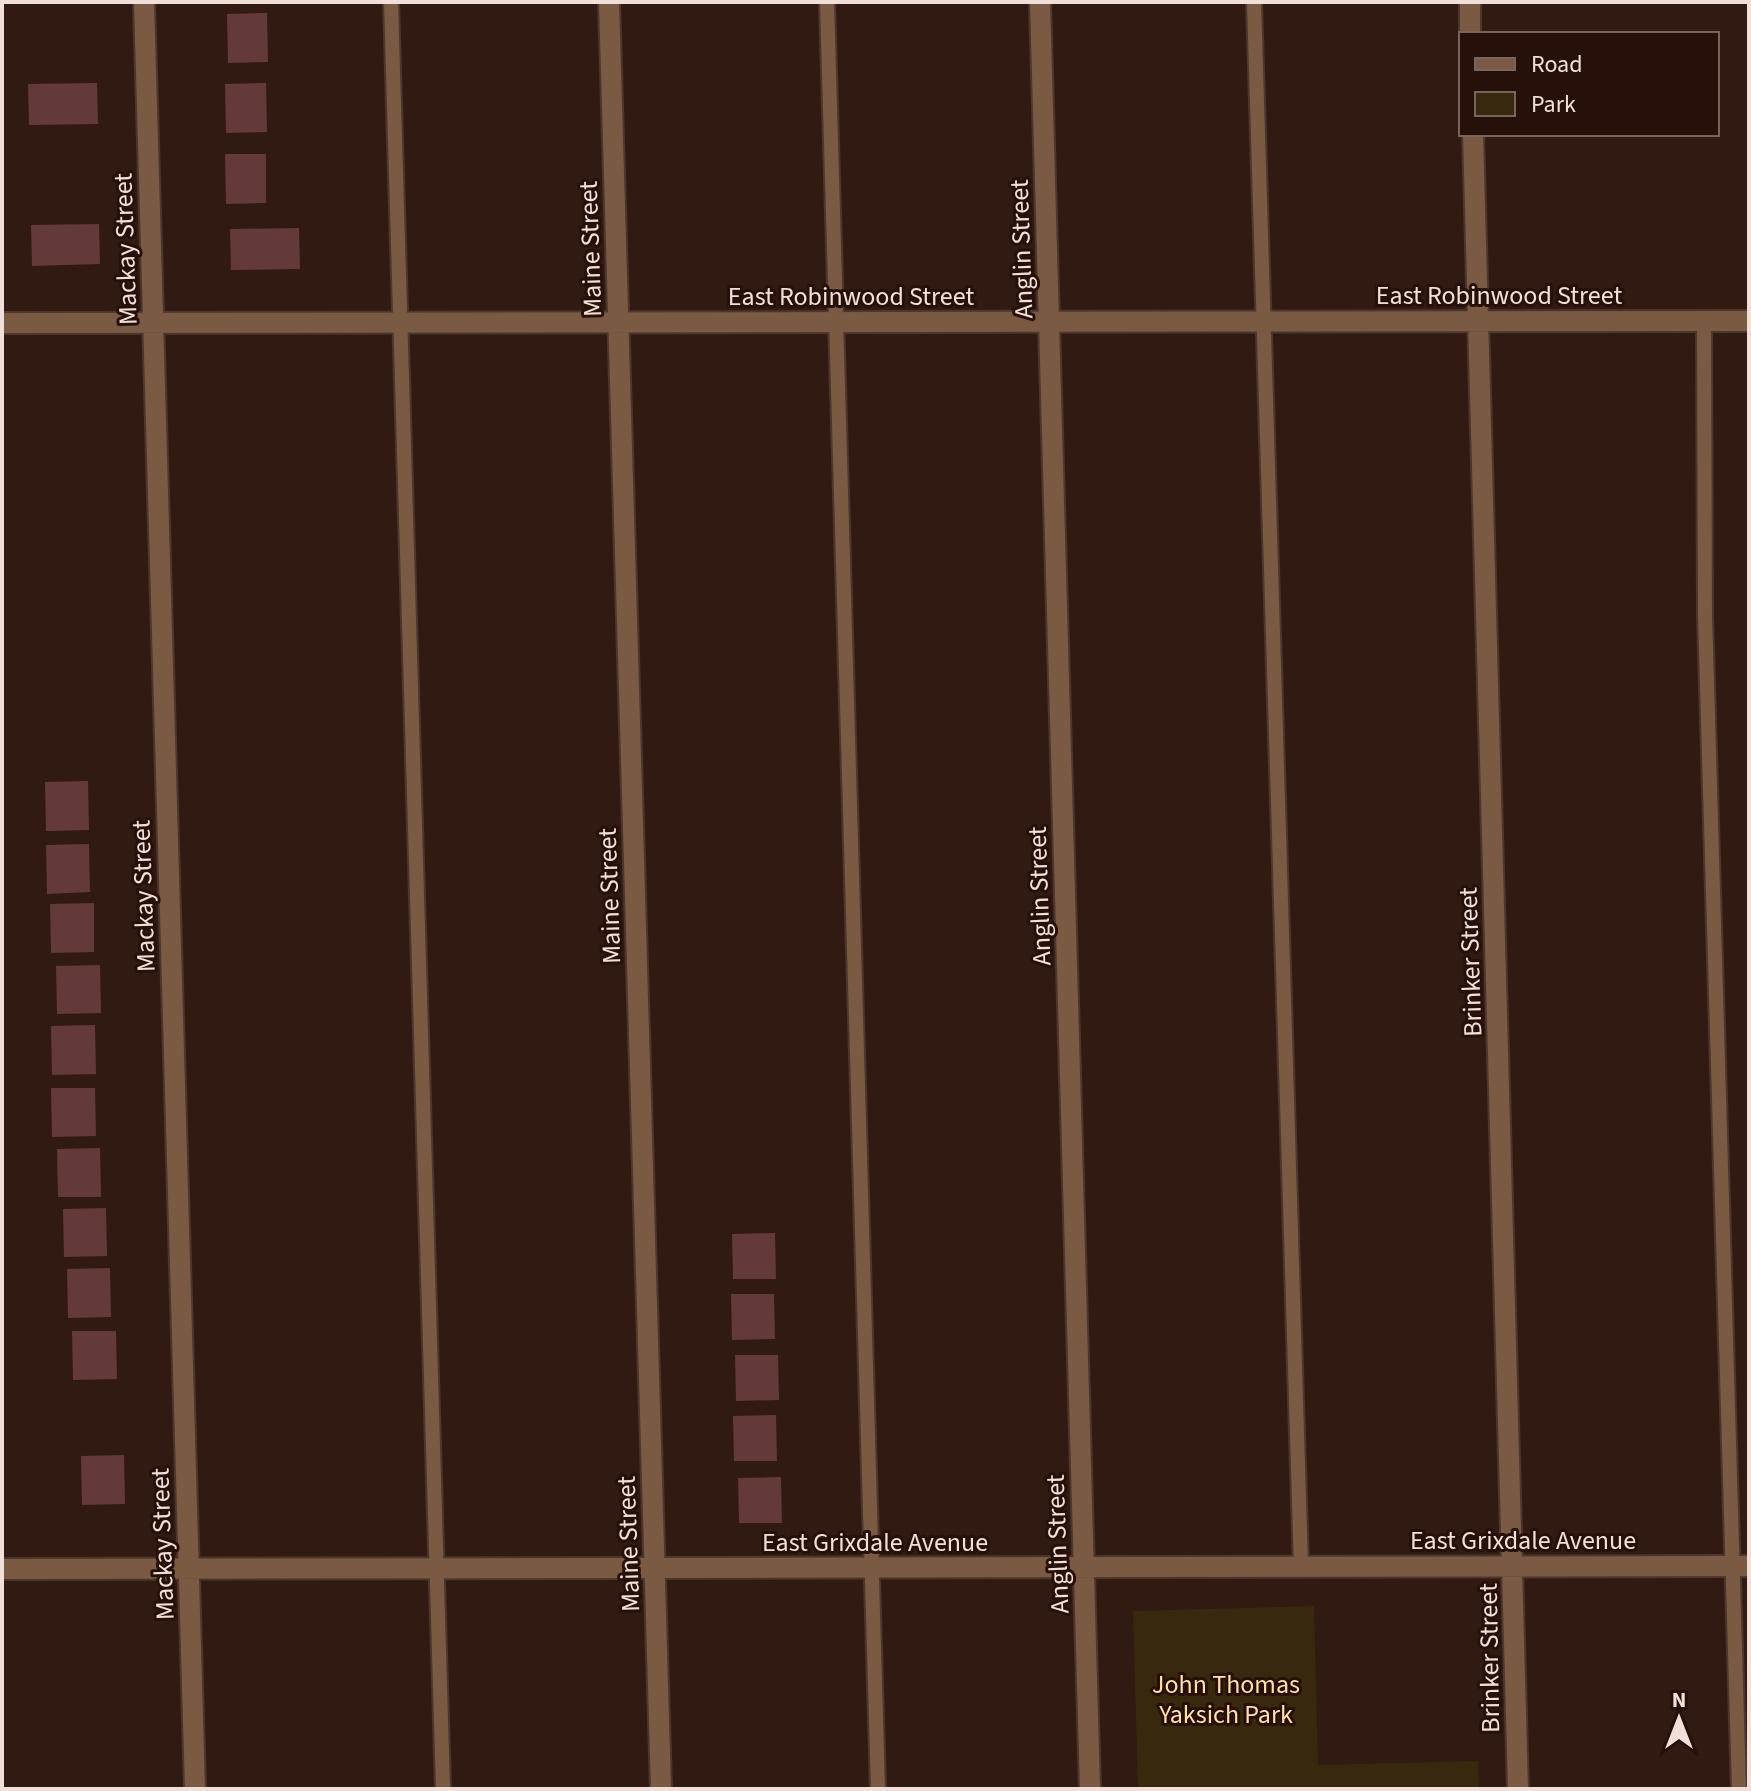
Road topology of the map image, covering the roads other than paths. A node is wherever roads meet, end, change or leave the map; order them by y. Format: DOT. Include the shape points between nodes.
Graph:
graph roads {
  1 [pos="144,2"];
  2 [pos="391,2"];
  3 [pos="609,2"];
  4 [pos="827,2"];
  5 [pos="1040,2"];
  6 [pos="1254,2"];
  7 [pos="1470,2"];
  8 [pos="1470,32"];
  9 [pos="1473,136"];
  10 [pos="1263,321"];
  11 [pos="1478,321"];
  12 [pos="1704,321"];
  13 [pos="1749,321"];
  14 [pos="618,322"];
  15 [pos="838,322"];
  16 [pos="1049,322"];
  17 [pos="2,323"];
  18 [pos="153,323"];
  19 [pos="401,323"];
  20 [pos="1512,1566"];
  21 [pos="1740,1566"];
  22 [pos="1301,1567"];
  23 [pos="871,1568"];
  24 [pos="1084,1568"];
  25 [pos="2,1569"];
  26 [pos="189,1569"];
  27 [pos="436,1569"];
  28 [pos="654,1569"];
  29 [pos="195,1789"];
  30 [pos="443,1789"];
  31 [pos="661,1789"];
  32 [pos="878,1789"];
  33 [pos="1090,1789"];
  34 [pos="1518,1789"];
  35 [pos="1739,1789"];
  1 -- 18 [label="street, Mackay Street"];
  2 -- 19 [label="lane"];
  3 -- 14 [label="street, Maine Street"];
  4 -- 15 [label="lane"];
  5 -- 16 [label="street, Anglin Street"];
  6 -- 10 [label="lane"];
  7 -- 8 [label="street"];
  9 -- 11 [label="street, Brinker Street"];
  10 -- 11 [label="street, East Robinwood Street"];
  10 -- 16 [label="street, East Robinwood Street"];
  10 -- 22 [label="lane"];
  11 -- 12 [label="street, East Robinwood Street"];
  11 -- 20 [label="street, Brinker Street"];
  12 -- 13 [label="street, East Robinwood Street"];
  12 -- 21 [label="lane" via="1705,615"];
  14 -- 15 [label="street, East Robinwood Street"];
  14 -- 19 [label="street, East Robinwood Street"];
  14 -- 28 [label="street, Maine Street"];
  15 -- 16 [label="street, East Robinwood Street"];
  15 -- 23 [label="lane"];
  16 -- 24 [label="street, Anglin Street"];
  17 -- 18 [label="street, East Robinwood Street"];
  18 -- 19 [label="street, East Robinwood Street"];
  18 -- 26 [label="street, Mackay Street"];
  19 -- 27 [label="lane"];
  20 -- 21 [label="street, East Grixdale Avenue"];
  20 -- 22 [label="street, East Grixdale Avenue"];
  20 -- 34 [label="street, Brinker Street"];
  21 -- 35 [label="lane"];
  22 -- 24 [label="street, East Grixdale Avenue"];
  23 -- 24 [label="street, East Grixdale Avenue"];
  23 -- 28 [label="street, East Grixdale Avenue"];
  23 -- 32 [label="lane"];
  24 -- 33 [label="street, Anglin Street"];
  25 -- 26 [label="street, East Grixdale Avenue"];
  26 -- 27 [label="street, East Grixdale Avenue"];
  26 -- 29 [label="street, Mackay Street"];
  27 -- 28 [label="street, East Grixdale Avenue"];
  27 -- 30 [label="lane"];
  28 -- 31 [label="street, Maine Street"];
}
